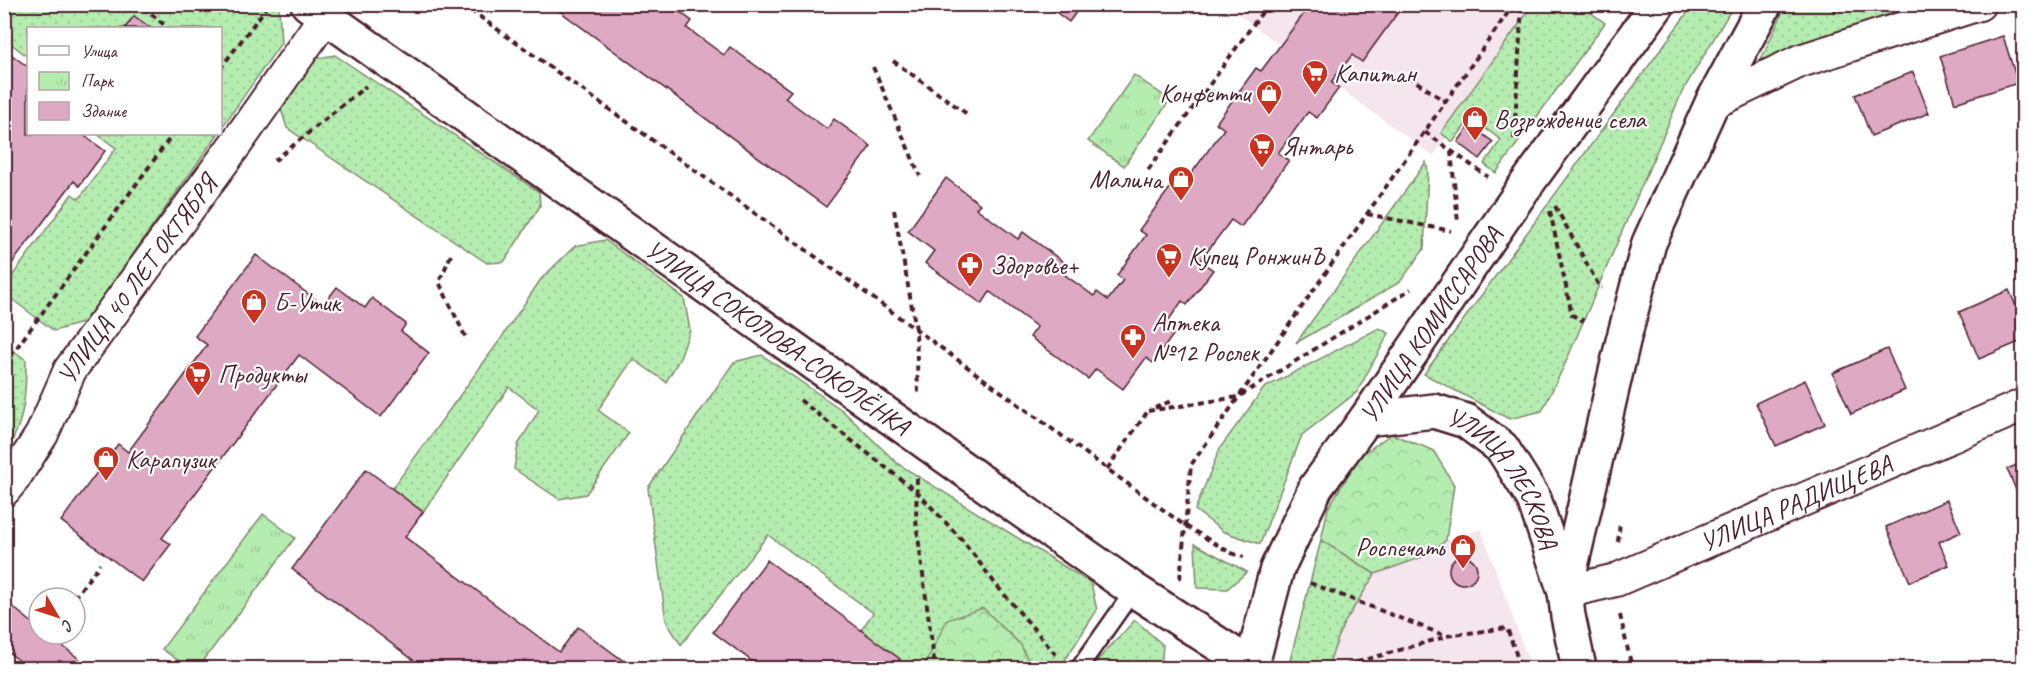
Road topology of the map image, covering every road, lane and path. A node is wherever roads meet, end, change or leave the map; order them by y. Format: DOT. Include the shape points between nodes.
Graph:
graph roads {
  1 [pos="91,4"];
  2 [pos="269,4"];
  3 [pos="462,4"];
  4 [pos="795,4"];
  5 [pos="1268,4"];
  6 [pos="1514,4"];
  7 [pos="1522,4"];
  8 [pos="1658,4"];
  9 [pos="1765,4"];
  10 [pos="1841,4"];
  11 [pos="1979,4"];
  12 [pos="142,5"];
  13 [pos="791,10"];
  14 [pos="317,11"];
  15 [pos="1833,12"];
  16 [pos="167,27"];
  17 [pos="893,61"];
  18 [pos="392,65"];
  19 [pos="222,66"];
  20 [pos="873,67"];
  21 [pos="1408,76"];
  22 [pos="1446,102"];
  23 [pos="1712,103"];
  24 [pos="967,114"];
  25 [pos="1425,132"];
  26 [pos="172,135"];
  27 [pos="1514,139"];
  28 [pos="1451,151"];
  29 [pos="274,161"];
  30 [pos="1148,170"];
  31 [pos="920,176"];
  32 [pos="1496,183"];
  33 [pos="1367,214"];
  34 [pos="451,255"];
  35 [pos="1416,285"];
  36 [pos="1633,304"];
  37 [pos="1584,321"];
  38 [pos="466,338"];
  39 [pos="4,365"];
  40 [pos="1239,397"];
  41 [pos="799,399"];
  42 [pos="1171,401"];
  43 [pos="2024,405"];
  44 [pos="1148,411"];
  45 [pos="1366,419"];
  46 [pos="1107,469"];
  47 [pos="4,489"];
  48 [pos="1620,520"];
  49 [pos="1184,525"];
  50 [pos="100,564"];
  51 [pos="1277,569"];
  52 [pos="1616,579"];
  53 [pos="83,586"];
  54 [pos="1134,590"];
  55 [pos="1565,592"];
  56 [pos="1177,617"];
  57 [pos="1446,636"];
  58 [pos="1061,661"];
  59 [pos="1252,667"];
  60 [pos="1079,669"];
  61 [pos="1172,669"];
  62 [pos="1337,669"];
  63 [pos="1521,669"];
  64 [pos="1579,669"];
  65 [pos="1632,669"];
  1 -- 12 [label="path"];
  2 -- 19 [label="path"];
  3 -- 46 [label="path"];
  4 -- 13 [label="path"];
  5 -- 30 [label="path"];
  6 -- 22 [label="path"];
  7 -- 27 [label="path"];
  8 -- 45 [label="main road, УЛИЦА КОМИССАРОВА" via="1522,189"];
  9 -- 23 [label="main road"];
  10 -- 15 [label="path"];
  11 -- 23 [label="street" via="1800,61"];
  12 -- 16 [label="path"];
  14 -- 18 [label="main road, УЛИЦА СОКОЛОВА-СОКОЛЁНКА"];
  14 -- 47 [label="street, УЛИЦА 40 ЛЕТ ОКТЯБРЯ" via="233,148 70,370 42,434"];
  17 -- 24 [label="path"];
  18 -- 29 [label="path"];
  18 -- 54 [label="main road, УЛИЦА СОКОЛОВА-СОКОЛЁНКА"];
  20 -- 31 [label="path"];
  21 -- 22 [label="path"];
  22 -- 25 [label="path"];
  23 -- 36 [label="main road" via="1649,243"];
  25 -- 28 [label="path"];
  25 -- 33 [label="path"];
  26 -- 39 [label="path"];
  28 -- 32 [label="path"];
  28 -- 33 [label="path" via="1459,233"];
  33 -- 40 [label="path"];
  34 -- 38 [label="path" via="439,282"];
  35 -- 40 [label="path"];
  36 -- 37 [label="path" via="1599,286 1549,200 1572,315"];
  36 -- 55 [label="main road"];
  40 -- 44 [label="path"];
  40 -- 49 [label="path" via="1191,465"];
  41 -- 58 [label="path" via="917,492 964,542"];
  42 -- 44 [label="path"];
  43 -- 52 [label="street, УЛИЦА РАДИЩЕВА"];
  44 -- 46 [label="path"];
  45 -- 51 [label="main road, УЛИЦА КОМИССАРОВА" via="1316,488"];
  45 -- 55 [label="main road, УЛИЦА ЛЕСКОВА" via="1434,411 1466,421 1502,448 1534,499"];
  46 -- 49 [label="path"];
  48 -- 52 [label="path"];
  49 -- 51 [label="path" via="1231,553"];
  49 -- 56 [label="path"];
  50 -- 53 [label="path"];
  51 -- 57 [label="path"];
  51 -- 59 [label="main road, УЛИЦА КОМИССАРОВА"];
  52 -- 55 [label="street, УЛИЦА РАДИЩЕВА"];
  52 -- 65 [label="path" via="1617,606"];
  54 -- 56 [label="main road, УЛИЦА СОКОЛОВА-СОКОЛЁНКА"];
  54 -- 60 [label="lane"];
  55 -- 64 [label="main road"];
  56 -- 59 [label="main road, УЛИЦА СОКОЛОВА-СОКОЛЁНКА"];
  56 -- 61 [label="path"];
  57 -- 62 [label="path"];
  57 -- 63 [label="path" via="1507,628"];
}
